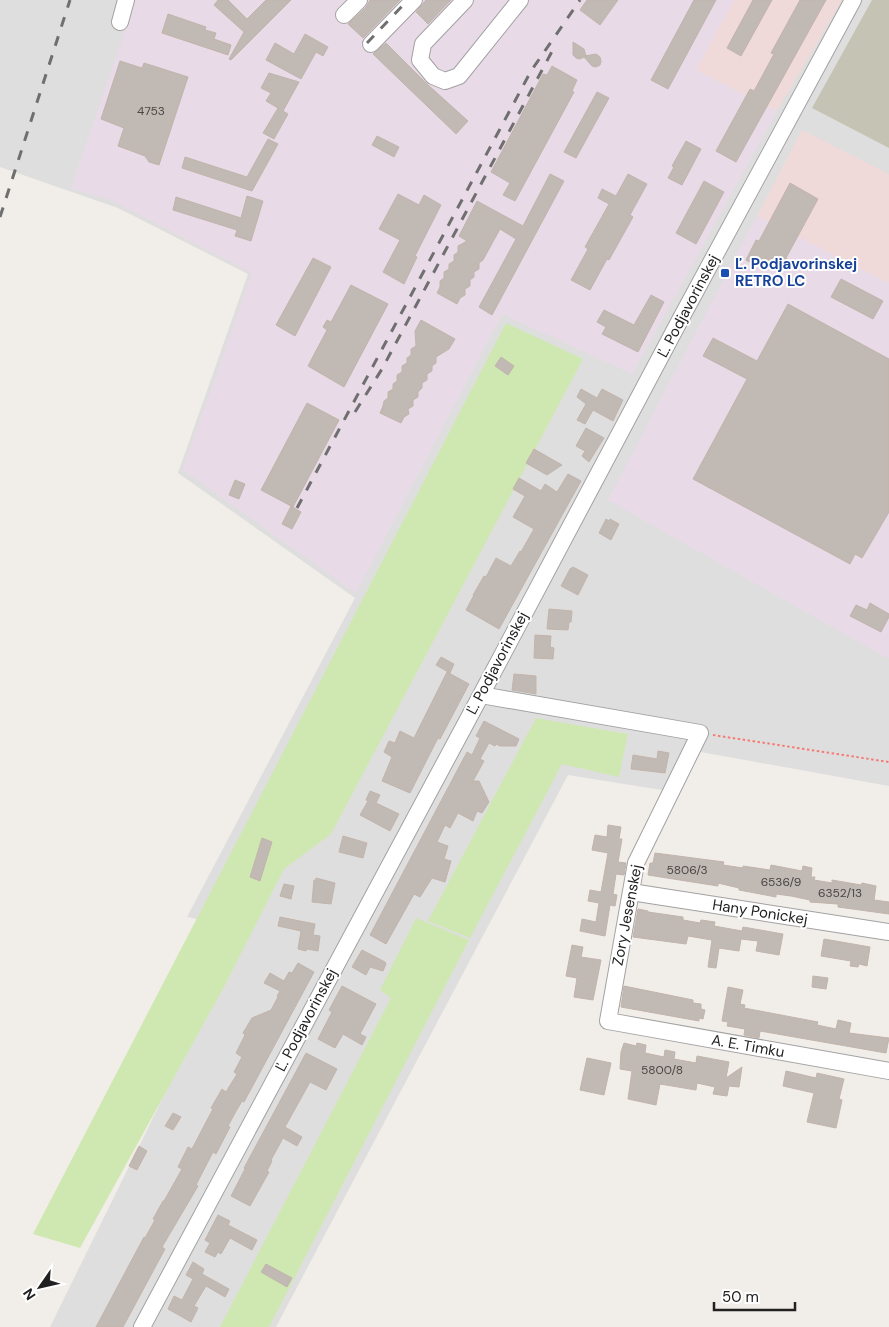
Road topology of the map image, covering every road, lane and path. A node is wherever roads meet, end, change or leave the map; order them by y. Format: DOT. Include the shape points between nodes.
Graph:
graph roads {
  1 [pos="126,0"];
  2 [pos="359,0"];
  3 [pos="414,0"];
  4 [pos="466,0"];
  5 [pos="520,0"];
  6 [pos="853,0"];
  7 [pos="344,16"];
  8 [pos="120,22"];
  9 [pos="371,44"];
  10 [pos="481,694"];
  11 [pos="700,733"];
  12 [pos="889,762"];
  13 [pos="631,892"];
  14 [pos="889,932"];
  15 [pos="608,1021"];
  16 [pos="889,1071"];
  17 [pos="142,1327"];
  1 -- 8 [label="street"];
  2 -- 7 [label="street"];
  3 -- 9 [label="street"];
  4 -- 5 [label="street" via="423,44 420,60 433,76 445,81 459,76"];
  6 -- 10 [label="street, Ľ. Podjavorinskej"];
  10 -- 11 [label="street"];
  10 -- 17 [label="street, Ľ. Podjavorinskej"];
  11 -- 12 [label="path"];
  11 -- 13 [label="street, Zory Jesenskej" via="636,863"];
  13 -- 14 [label="street, Hany Ponickej"];
  13 -- 15 [label="street, Zory Jesenskej"];
  15 -- 16 [label="street, A. E. Timku"];
}
